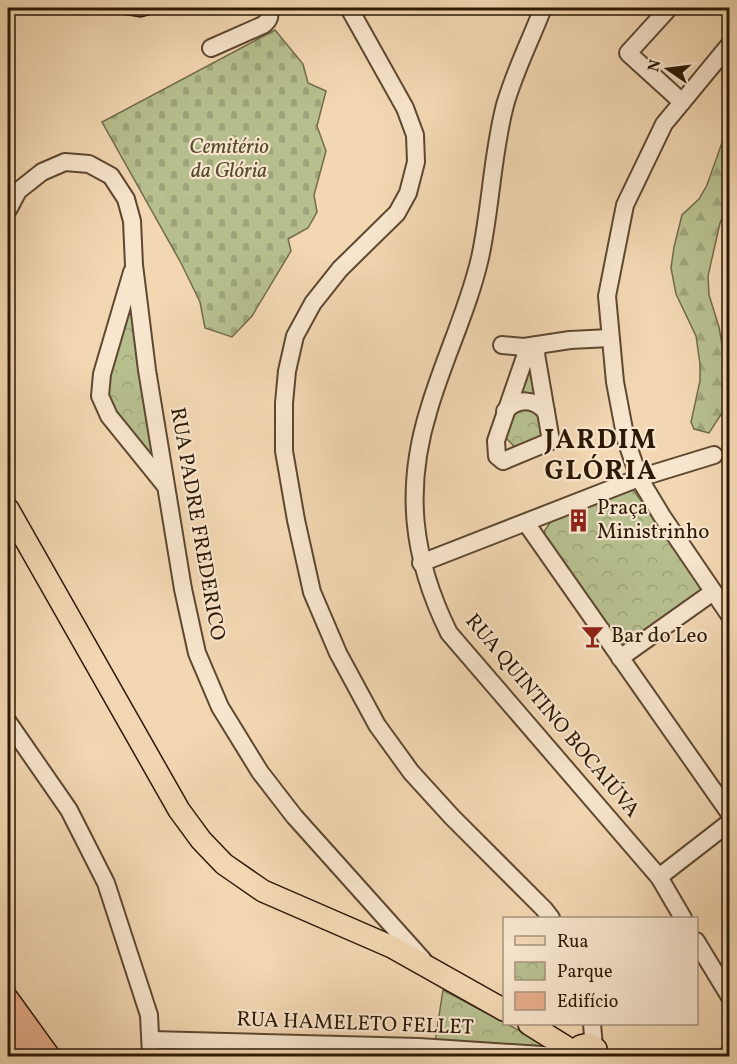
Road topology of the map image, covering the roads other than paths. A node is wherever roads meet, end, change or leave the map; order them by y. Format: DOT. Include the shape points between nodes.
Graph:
graph roads {
  1 [pos="269,8"];
  2 [pos="349,8"];
  3 [pos="543,8"];
  4 [pos="669,8"];
  5 [pos="729,44"];
  6 [pos="211,48"];
  7 [pos="682,102"];
  8 [pos="8,210"];
  9 [pos="134,265"];
  10 [pos="610,338"];
  11 [pos="502,345"];
  12 [pos="535,346"];
  13 [pos="505,411"];
  14 [pos="546,412"];
  15 [pos="714,455"];
  16 [pos="639,478"];
  17 [pos="165,486"];
  18 [pos="8,508"];
  19 [pos="526,524"];
  20 [pos="421,563"];
  21 [pos="712,592"];
  22 [pos="729,616"];
  23 [pos="620,658"];
  24 [pos="8,722"];
  25 [pos="729,814"];
  26 [pos="729,822"];
  27 [pos="659,877"];
  28 [pos="550,917"];
  29 [pos="682,917"];
  30 [pos="698,944"];
  31 [pos="427,965"];
  32 [pos="729,997"];
  33 [pos="503,1009"];
  34 [pos="532,1025"];
  35 [pos="592,1025"];
  36 [pos="151,1048"];
  37 [pos="286,1049"];
  38 [pos="419,1052"];
  39 [pos="590,1053"];
  40 [pos="556,1056"];
  1 -- 6 [label="street" via="264,26"];
  2 -- 28 [label="street" via="405,108 415,135 416,162 408,193 397,213 340,269 313,303 295,336 286,371 284,451 296,520 312,592 338,653 377,725 411,772"];
  3 -- 20 [label="street, RUA QUINTINO BOCAIÚVA" via="506,104 480,258 429,408 417,456 413,505"];
  4 -- 7 [label="street" via="628,53"];
  5 -- 7 [label="street"];
  7 -- 10 [label="street" via="664,124 625,205 607,296"];
  8 -- 9 [label="street" via="18,191 42,172 65,162 89,164 111,176 126,200 132,221"];
  9 -- 17 [label="street, RUA PADRE FREDERICO"];
  9 -- 17 [label="street" via="102,374 100,396 109,416"];
  10 -- 12 [label="street"];
  10 -- 16 [label="street" via="626,440"];
  11 -- 12 [label="street"];
  12 -- 13 [label="street" via="526,354"];
  12 -- 14 [label="street"];
  13 -- 14 [label="street" via="522,401 537,404"];
  13 -- 14 [label="street" via="496,441 497,456 503,460 551,441"];
  15 -- 16 [label="street"];
  16 -- 19 [label="street"];
  16 -- 21 [label="street"];
  17 -- 31 [label="street, RUA PADRE FREDERICO" via="197,653 220,707 260,772 294,816"];
  18 -- 31 [label="main road" via="131,729 201,840 224,864 263,891"];
  19 -- 20 [label="street"];
  19 -- 23 [label="street"];
  20 -- 27 [label="street, RUA QUINTINO BOCAIÚVA" via="449,633"];
  21 -- 22 [label="street"];
  21 -- 23 [label="street"];
  23 -- 25 [label="street"];
  24 -- 36 [label="street" via="69,810 106,883 142,988 149,1014"];
  26 -- 27 [label="street"];
  27 -- 29 [label="street, RUA QUINTINO BOCAIÚVA"];
  30 -- 32 [label="street"];
  31 -- 33 [label="main road"];
  34 -- 39 [label="main road"];
  35 -- 39 [label="street"];
  36 -- 37 [label="street, RUA HAMELETO FELLET"];
  37 -- 38 [label="street, RUA HAMELETO FELLET"];
  38 -- 40 [label="street, RUA HAMELETO FELLET"];
}
